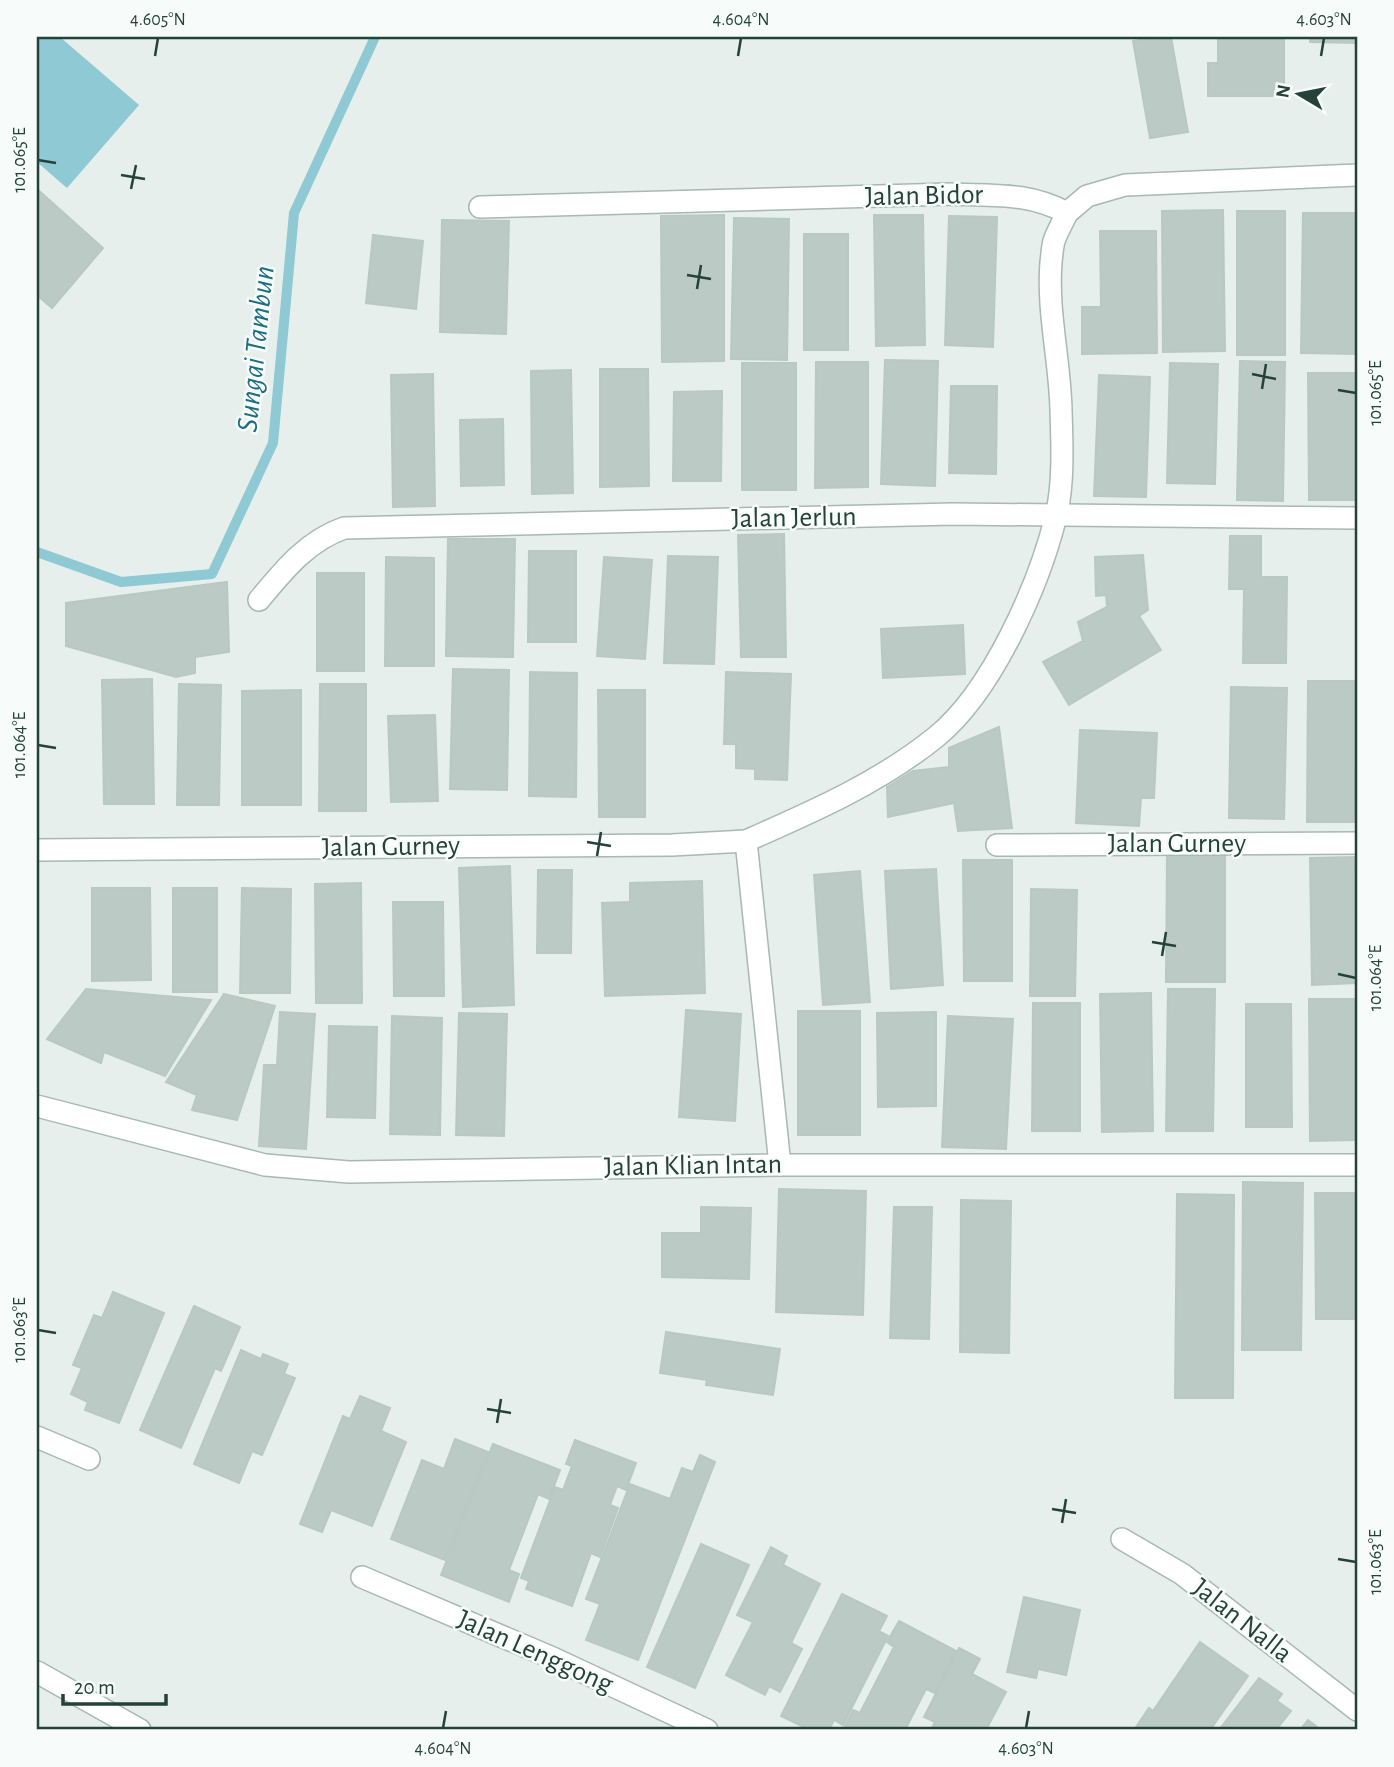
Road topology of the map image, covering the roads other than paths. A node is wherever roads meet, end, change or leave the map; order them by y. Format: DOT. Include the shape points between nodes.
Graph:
graph roads {
  1 [pos="1357,175"];
  2 [pos="480,207"];
  3 [pos="1067,213"];
  4 [pos="1056,515"];
  5 [pos="1357,518"];
  6 [pos="259,600"];
  7 [pos="746,841"];
  8 [pos="1357,843"];
  9 [pos="997,845"];
  10 [pos="37,850"];
  11 [pos="37,1106"];
  12 [pos="780,1165"];
  13 [pos="1357,1165"];
  14 [pos="37,1437"];
  15 [pos="89,1460"];
  16 [pos="1122,1539"];
  17 [pos="362,1577"];
  18 [pos="37,1672"];
  19 [pos="1357,1710"];
  20 [pos="140,1730"];
  21 [pos="707,1730"];
  1 -- 3 [label="street" via="1125,185 1087,196"];
  2 -- 3 [label="street, Jalan Bidor" via="950,194 1025,196"];
  3 -- 4 [label="street" via="1053,243 1049,285 1061,409"];
  4 -- 5 [label="street, Jalan Jerlun"];
  4 -- 6 [label="street, Jalan Jerlun" via="344,528 327,534 293,560"];
  4 -- 7 [label="street" via="1004,651 938,736 891,770 823,808"];
  7 -- 10 [label="street, Jalan Gurney"];
  7 -- 12 [label="street"];
  8 -- 9 [label="street, Jalan Gurney"];
  11 -- 12 [label="street, Jalan Klian Intan" via="216,1154 302,1170"];
  12 -- 13 [label="street, Jalan Klian Intan"];
  14 -- 15 [label="street"];
  16 -- 19 [label="street, Jalan Nalla" via="1182,1574"];
  17 -- 21 [label="street, Jalan Lenggong"];
  18 -- 20 [label="street"];
}
